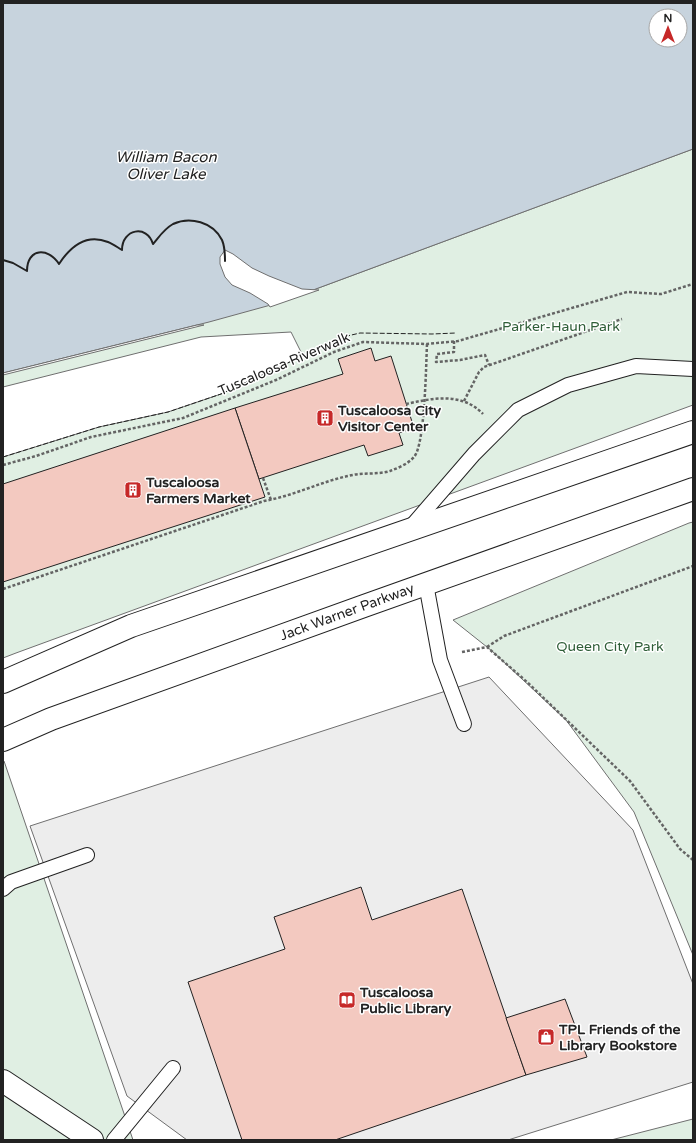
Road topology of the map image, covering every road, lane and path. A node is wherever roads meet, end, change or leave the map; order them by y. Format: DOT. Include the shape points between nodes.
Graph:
graph roads {
  1 [pos="693,284"];
  2 [pos="622,319"];
  3 [pos="454,341"];
  4 [pos="427,344"];
  5 [pos="489,365"];
  6 [pos="693,369"];
  7 [pos="424,400"];
  8 [pos="464,401"];
  9 [pos="406,404"];
  10 [pos="499,430"];
  11 [pos="693,432"];
  12 [pos="3,465"];
  13 [pos="263,478"];
  14 [pos="693,489"];
  15 [pos="271,500"];
  16 [pos="409,530"];
  17 [pos="693,566"];
  18 [pos="426,584"];
  19 [pos="3,589"];
  20 [pos="487,647"];
  21 [pos="457,653"];
  22 [pos="3,682"];
  23 [pos="464,724"];
  24 [pos="3,740"];
  25 [pos="87,855"];
  26 [pos="693,860"];
  27 [pos="3,889"];
  28 [pos="174,1068"];
  29 [pos="3,1081"];
  30 [pos="92,1140"];
  31 [pos="114,1140"];
  1 -- 3 [label="path, Tuscaloosa Riverwalk" via="661,294 627,292"];
  2 -- 5 [label="path"];
  3 -- 4 [label="path, Tuscaloosa Riverwalk"];
  3 -- 5 [label="path" via="454,352 436,354 436,362 485,355"];
  4 -- 7 [label="path"];
  4 -- 12 [label="path, Tuscaloosa Riverwalk" via="363,342 334,352 276,380 183,418 91,437"];
  5 -- 8 [label="path" via="479,372"];
  6 -- 10 [label="lane" via="636,366 568,385 518,410"];
  7 -- 8 [label="path" via="449,398"];
  7 -- 9 [label="path"];
  7 -- 15 [label="path" via="420,444 414,457 408,462 389,471 338,478"];
  8 -- 10 [label="path" via="473,405"];
  10 -- 16 [label="lane" via="474,454"];
  11 -- 16 [label="main road"];
  13 -- 15 [label="path"];
  14 -- 18 [label="main road, Jack Warner Parkway"];
  15 -- 19 [label="path"];
  16 -- 22 [label="main road" via="131,626"];
  17 -- 20 [label="path" via="504,636"];
  18 -- 23 [label="lane" via="440,660"];
  18 -- 24 [label="main road, Jack Warner Parkway" via="51,719"];
  20 -- 21 [label="path"];
  20 -- 26 [label="path" via="630,781 680,849"];
  25 -- 27 [label="lane" via="10,882"];
  28 -- 31 [label="lane"];
  29 -- 30 [label="main road"];
}
